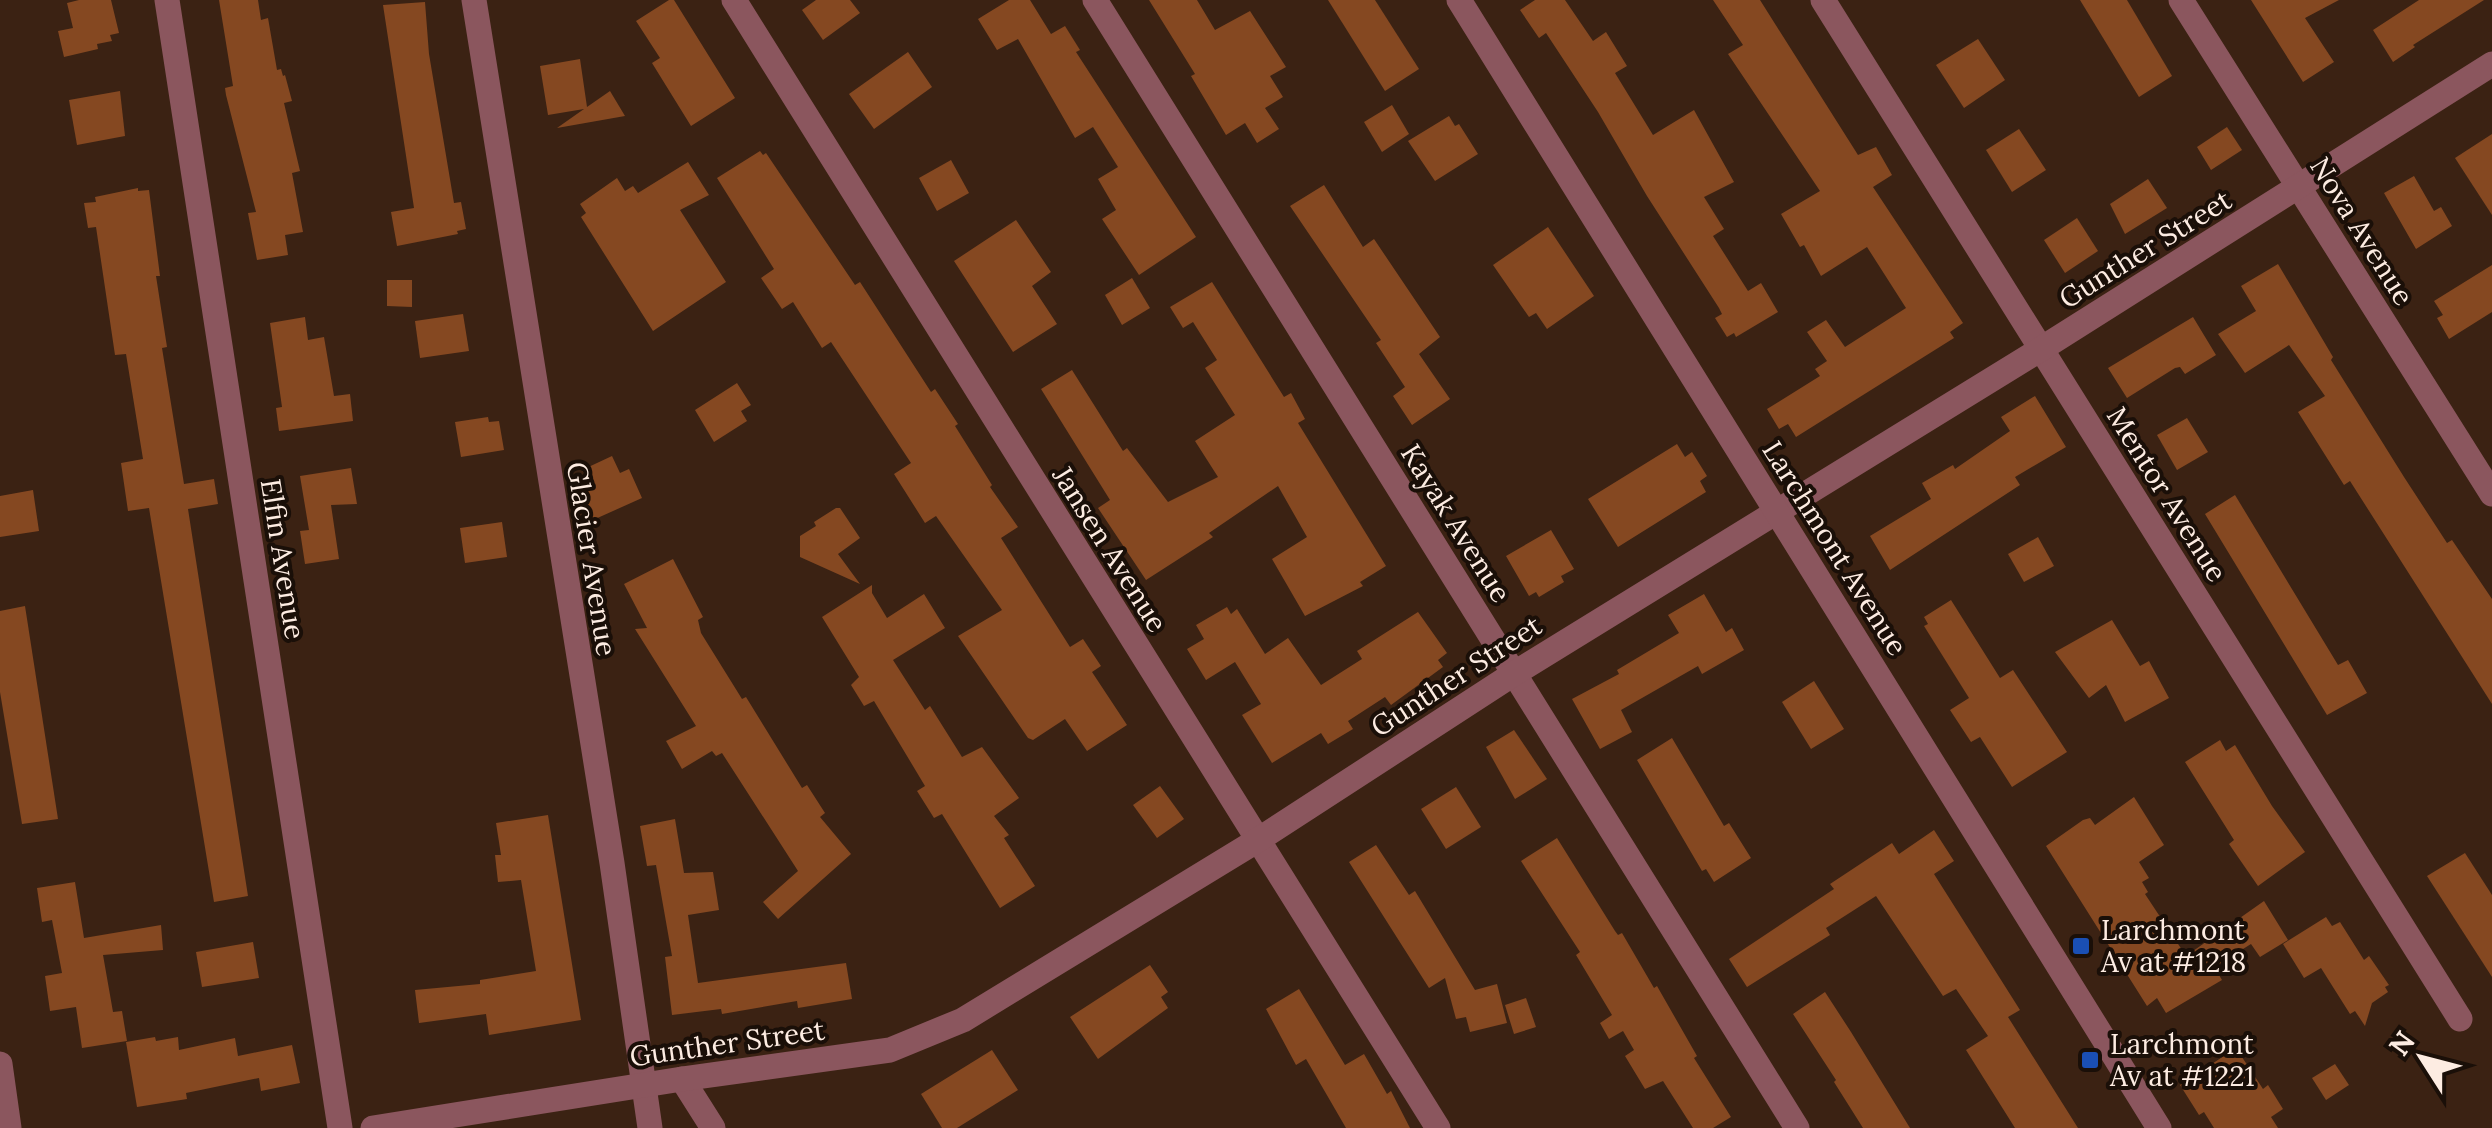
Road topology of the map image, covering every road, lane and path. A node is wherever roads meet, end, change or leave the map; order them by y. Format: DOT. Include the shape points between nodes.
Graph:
graph roads {
  1 [pos="166,0"];
  2 [pos="474,0"];
  3 [pos="734,0"];
  4 [pos="1095,0"];
  5 [pos="1459,0"];
  6 [pos="1823,0"];
  7 [pos="2181,0"];
  8 [pos="2492,64"];
  9 [pos="2299,188"];
  10 [pos="2041,349"];
  11 [pos="2492,494"];
  12 [pos="1777,512"];
  13 [pos="1515,673"];
  14 [pos="1258,840"];
  15 [pos="2460,1019"];
  16 [pos="0,1064"];
  17 [pos="682,1078"];
  18 [pos="642,1085"];
  19 [pos="10,1128"];
  20 [pos="340,1128"];
  21 [pos="373,1128"];
  22 [pos="650,1128"];
  23 [pos="712,1128"];
  24 [pos="1438,1128"];
  25 [pos="1797,1128"];
  26 [pos="2159,1128"];
  1 -- 20 [label="street, Elfin Avenue"];
  2 -- 18 [label="street, Glacier Avenue"];
  3 -- 14 [label="street, Jansen Avenue"];
  4 -- 13 [label="street, Kayak Avenue"];
  5 -- 12 [label="street, Larchmont Avenue"];
  6 -- 10 [label="street, Mentor Avenue"];
  7 -- 9 [label="street, Nova Avenue"];
  8 -- 9 [label="street, Gunther Street"];
  9 -- 10 [label="street, Gunther Street"];
  9 -- 11 [label="street, Nova Avenue"];
  10 -- 12 [label="street, Gunther Street"];
  10 -- 15 [label="street, Mentor Avenue"];
  12 -- 13 [label="street, Gunther Street"];
  12 -- 26 [label="street, Larchmont Avenue"];
  13 -- 14 [label="street, Gunther Street"];
  13 -- 25 [label="street, Kayak Avenue"];
  14 -- 17 [label="street, Gunther Street" via="963,1020 903,1047"];
  14 -- 24 [label="street, Jansen Avenue"];
  16 -- 19 [label="street"];
  17 -- 18 [label="street, Gunther Street"];
  17 -- 23 [label="street"];
  18 -- 21 [label="street, Gunther Street"];
  18 -- 22 [label="street, Glacier Avenue"];
}
